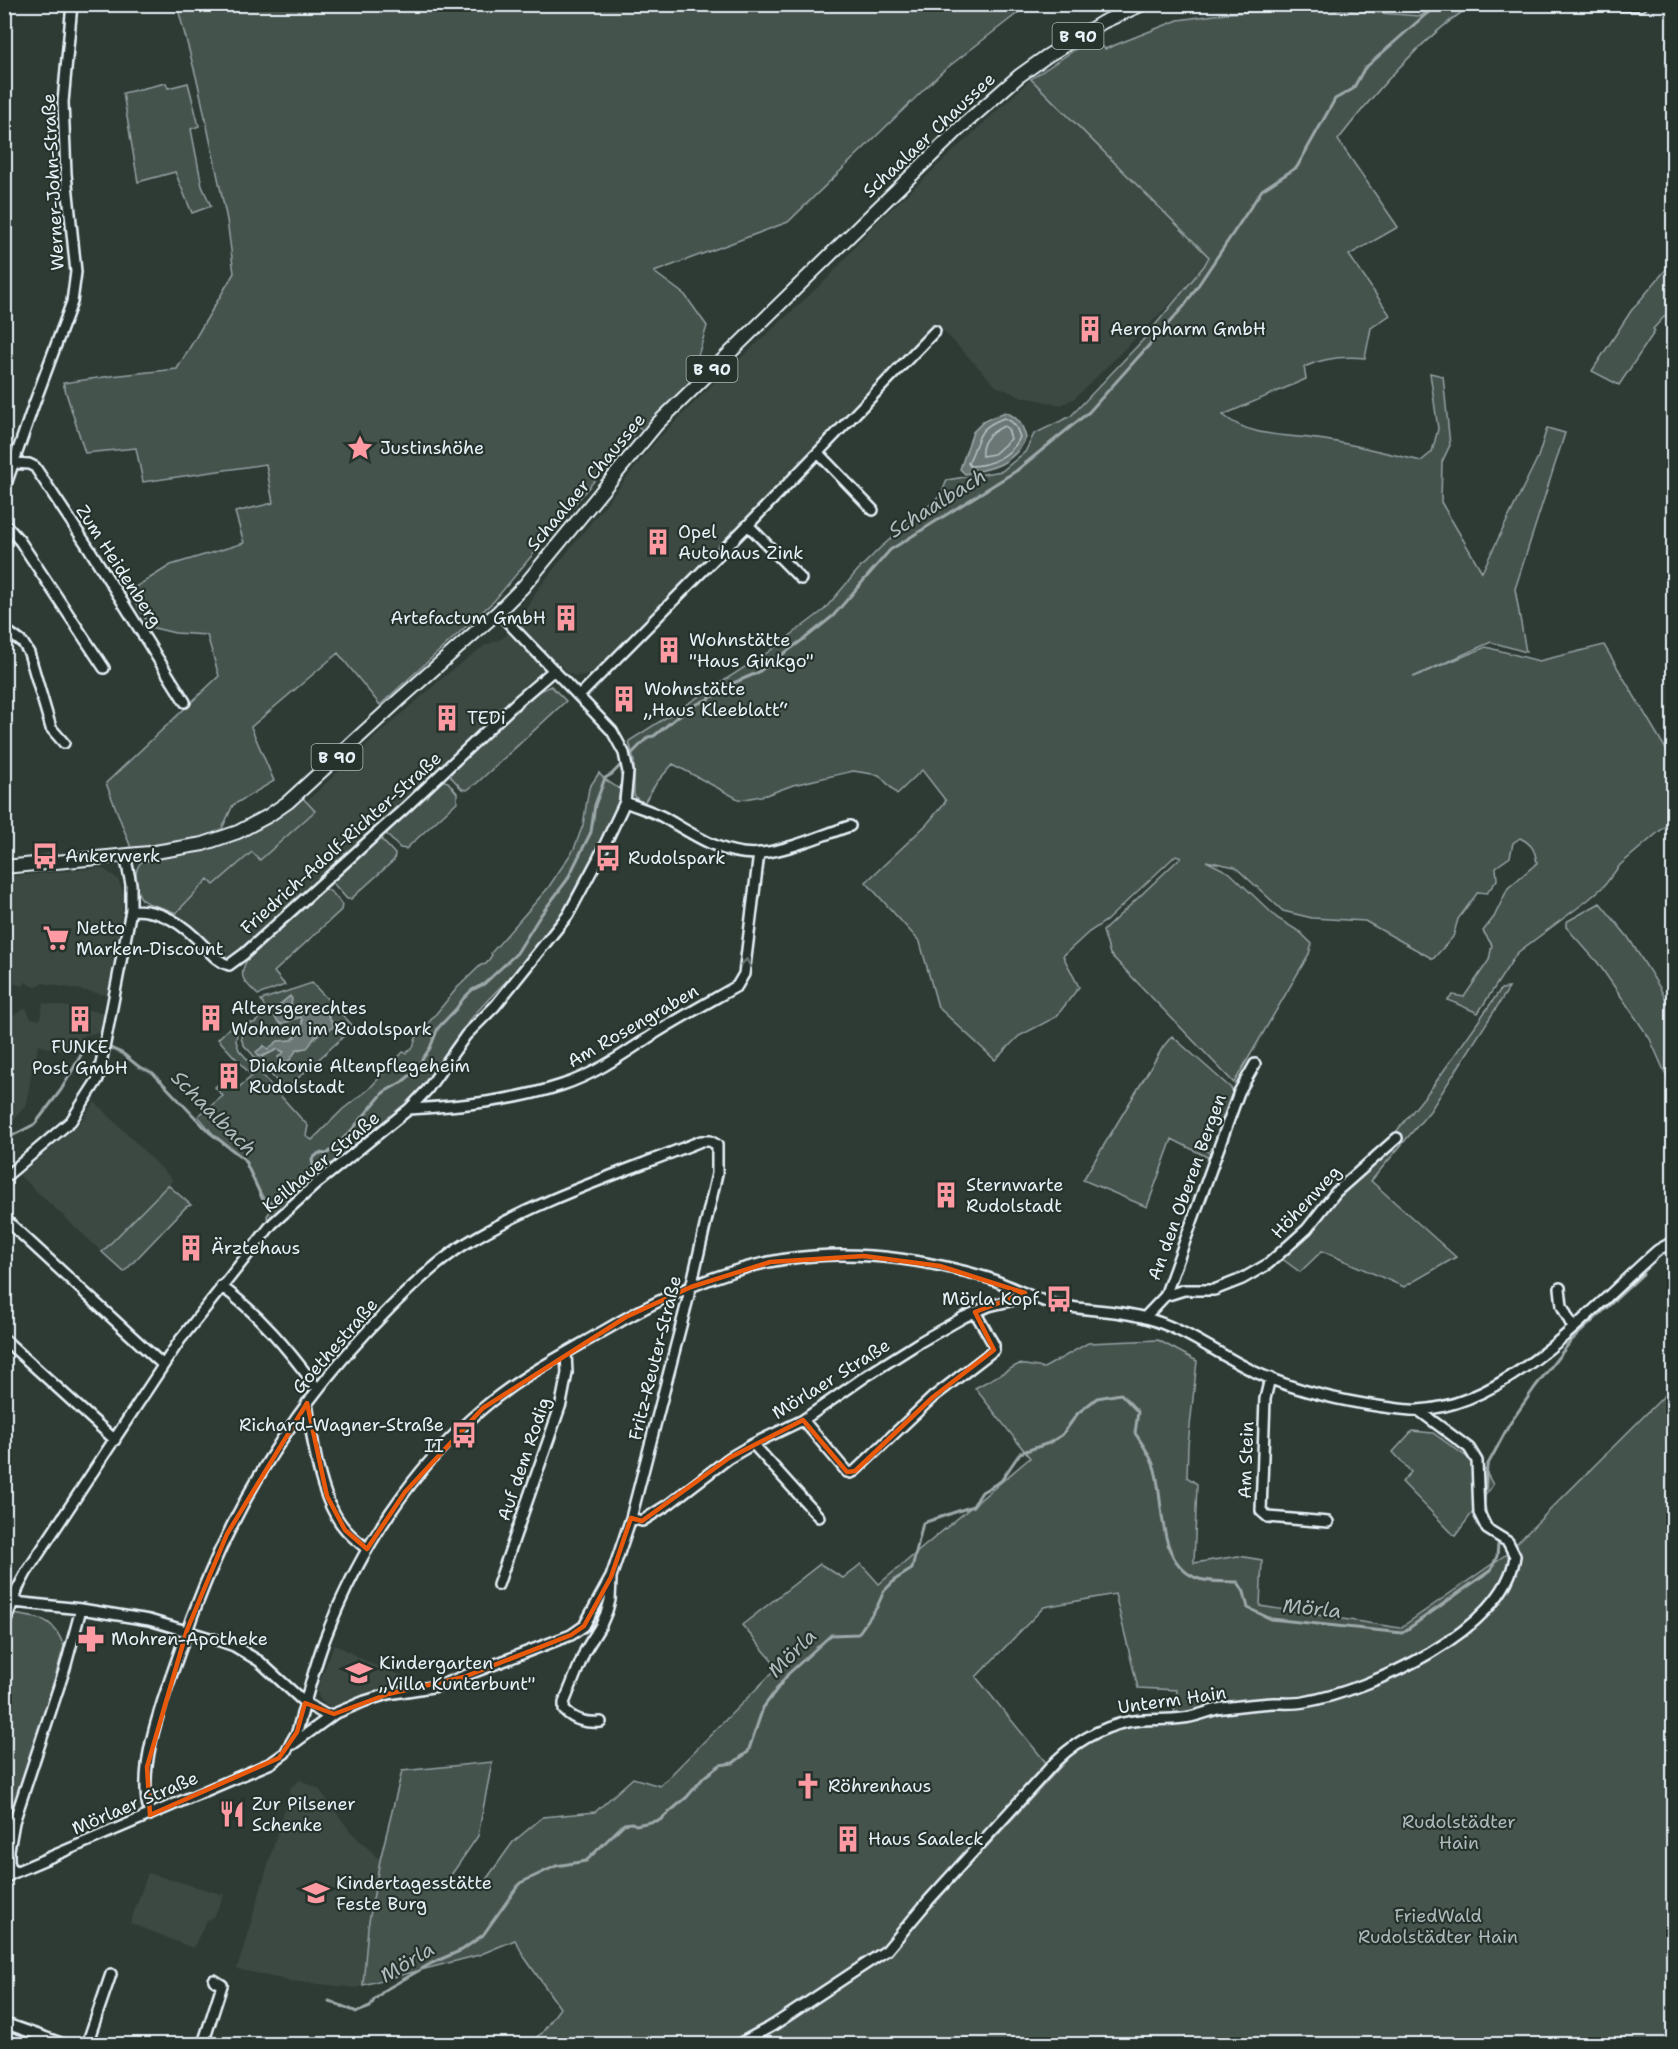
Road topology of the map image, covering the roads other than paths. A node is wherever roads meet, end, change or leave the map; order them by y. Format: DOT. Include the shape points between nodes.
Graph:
graph roads {
  1 [pos="72,4"];
  2 [pos="1143,4"];
  3 [pos="1594,4"];
  4 [pos="1641,4"];
  5 [pos="935,331"];
  6 [pos="818,453"];
  7 [pos="14,463"];
  8 [pos="4,490"];
  9 [pos="873,510"];
  10 [pos="4,523"];
  11 [pos="748,525"];
  12 [pos="801,579"];
  13 [pos="498,612"];
  14 [pos="4,629"];
  15 [pos="104,668"];
  16 [pos="554,670"];
  17 [pos="579,696"];
  18 [pos="185,702"];
  19 [pos="64,743"];
  20 [pos="625,802"];
  21 [pos="850,826"];
  22 [pos="759,853"];
  23 [pos="125,855"];
  24 [pos="4,867"];
  25 [pos="131,910"];
  26 [pos="1255,1064"];
  27 [pos="409,1109"];
  28 [pos="1397,1138"];
  29 [pos="717,1145"];
  30 [pos="4,1178"];
  31 [pos="4,1218"];
  32 [pos="1674,1240"];
  33 [pos="221,1286"];
  34 [pos="691,1287"];
  35 [pos="1560,1288"];
  36 [pos="1025,1293"];
  37 [pos="1165,1296"];
  38 [pos="975,1312"];
  39 [pos="1145,1317"];
  40 [pos="1573,1328"];
  41 [pos="4,1339"];
  42 [pos="566,1353"];
  43 [pos="164,1365"];
  44 [pos="1270,1378"];
  45 [pos="318,1388"];
  46 [pos="307,1403"];
  47 [pos="1418,1410"];
  48 [pos="803,1420"];
  49 [pos="115,1440"];
  50 [pos="753,1444"];
  51 [pos="819,1517"];
  52 [pos="631,1518"];
  53 [pos="1328,1522"];
  54 [pos="367,1549"];
  55 [pos="611,1577"];
  56 [pos="498,1585"];
  57 [pos="8,1602"];
  58 [pos="81,1609"];
  59 [pos="4,1626"];
  60 [pos="187,1630"];
  61 [pos="305,1703"];
  62 [pos="334,1714"];
  63 [pos="601,1722"];
  64 [pos="291,1745"];
  65 [pos="150,1815"];
  66 [pos="13,1873"];
  67 [pos="4,1879"];
  68 [pos="111,1974"];
  69 [pos="214,1980"];
  70 [pos="4,2023"];
  71 [pos="64,2044"];
  72 [pos="87,2044"];
  73 [pos="203,2044"];
  74 [pos="739,2044"];
  1 -- 7 [label="street, Werner-John-Straße" via="63,102 76,272 72,302"];
  2 -- 13 [label="main road, Schaalaer Chaussee / B 90" via="1102,22 1047,56 961,127 657,424"];
  3 -- 4 [label="main road"];
  5 -- 6 [label="street"];
  6 -- 9 [label="street"];
  6 -- 11 [label="street"];
  7 -- 8 [label="street, Werner-John-Straße"];
  7 -- 18 [label="street, Zum Heidenberg" via="35,467"];
  10 -- 15 [label="street"];
  11 -- 12 [label="street"];
  11 -- 17 [label="street"];
  13 -- 16 [label="street, Keilhauer Straße"];
  13 -- 23 [label="main road, Schaalaer Chaussee / B 90" via="268,816 203,844"];
  14 -- 19 [label="street" via="29,653 51,728"];
  16 -- 17 [label="street, Keilhauer Straße"];
  16 -- 25 [label="street, Friedrich-Adolf-Richter-Straße" via="229,965 219,962 174,920 148,910"];
  17 -- 20 [label="street, Keilhauer Straße" via="612,731 624,753 628,772"];
  20 -- 22 [label="street" via="662,816 710,844"];
  20 -- 27 [label="street, Keilhauer Straße" via="568,915"];
  21 -- 22 [label="street"];
  27 -- 22 [label="street, Am Rosengraben, one-way" via="503,1099 563,1085 600,1069 737,986 743,978"];
  23 -- 24 [label="main road, Schaalaer Chaussee / B 90"];
  23 -- 25 [label="street"];
  25 -- 30 [label="street" via="94,1086 71,1121"];
  26 -- 37 [label="street, An den Oberen Bergen" via="1239,1092"];
  27 -- 33 [label="street, Keilhauer Straße" via="272,1224"];
  28 -- 37 [label="street, Höhenweg" via="1336,1192 1307,1229 1268,1264 1214,1290 1184,1290"];
  29 -- 34 [label="street, Fritz-Reuter-Straße" via="717,1174"];
  29 -- 45 [label="street, Goethestraße" via="701,1141 613,1175 507,1220 463,1245 375,1322"];
  31 -- 43 [label="street"];
  32 -- 40 [label="street" via="1645,1261"];
  33 -- 43 [label="street, Keilhauer Straße"];
  33 -- 45 [label="street" via="279,1339"];
  34 -- 36 [label="street" via="770,1262 813,1256 864,1256 940,1266"];
  34 -- 42 [label="street" via="626,1317"];
  34 -- 52 [label="street, Fritz-Reuter-Straße"];
  35 -- 40 [label="street" via="1562,1306"];
  36 -- 38 [label="street, Mörlaer Straße" via="1018,1299"];
  36 -- 39 [label="street" via="1060,1305"];
  37 -- 39 [label="street, An den Oberen Bergen"];
  38 -- 48 [label="street, Mörlaer Straße" via="866,1376"];
  38 -- 48 [label="street" via="994,1350 933,1397 855,1471 847,1472"];
  39 -- 44 [label="street" via="1191,1336"];
  40 -- 47 [label="street" via="1507,1378 1470,1397"];
  41 -- 49 [label="street"];
  42 -- 54 [label="street" via="504,1392 456,1433 405,1492"];
  42 -- 56 [label="street, Auf dem Rodig" via="561,1404"];
  43 -- 49 [label="street, Keilhauer Straße"];
  44 -- 47 [label="street" via="1350,1401"];
  44 -- 53 [label="street, Am Stein" via="1265,1399 1261,1511 1268,1517"];
  45 -- 46 [label="street, Goethestraße"];
  46 -- 54 [label="street" via="327,1496 345,1530"];
  46 -- 60 [label="street, Goethestraße" via="273,1452 227,1534"];
  47 -- 74 [label="street, Unterm Hain" via="1468,1448 1477,1461 1479,1513 1487,1529 1508,1542 1515,1556 1503,1589 1472,1624 1436,1650 1339,1693 1303,1703 1221,1708 1184,1718 1125,1722 1077,1744 1057,1760 887,1950"];
  48 -- 50 [label="street, Mörlaer Straße"];
  49 -- 57 [label="street, Keilhauer Straße"];
  50 -- 51 [label="street"];
  50 -- 52 [label="street, Mörlaer Straße" via="642,1521"];
  52 -- 55 [label="street, Fritz-Reuter-Straße"];
  54 -- 61 [label="street" via="326,1635"];
  55 -- 62 [label="street" via="584,1626 571,1635 438,1686 388,1694"];
  55 -- 63 [label="street" via="607,1611 564,1703 564,1710 578,1720"];
  57 -- 58 [label="street"];
  57 -- 59 [label="street, Keilhauer Straße"];
  58 -- 60 [label="street"];
  58 -- 66 [label="street" via="15,1822 9,1850"];
  60 -- 61 [label="street" via="248,1654"];
  60 -- 65 [label="street, Goethestraße" via="156,1722 147,1767 145,1789"];
  61 -- 62 [label="street" via="321,1713"];
  61 -- 64 [label="street"];
  62 -- 64 [label="street"];
  64 -- 65 [label="street, Mörlaer Straße" via="279,1758"];
  65 -- 66 [label="street, Mörlaer Straße"];
  66 -- 67 [label="street, Mörlaer Straße"];
  68 -- 72 [label="street"];
  69 -- 73 [label="street" via="222,1985"];
  70 -- 71 [label="street"];
}
